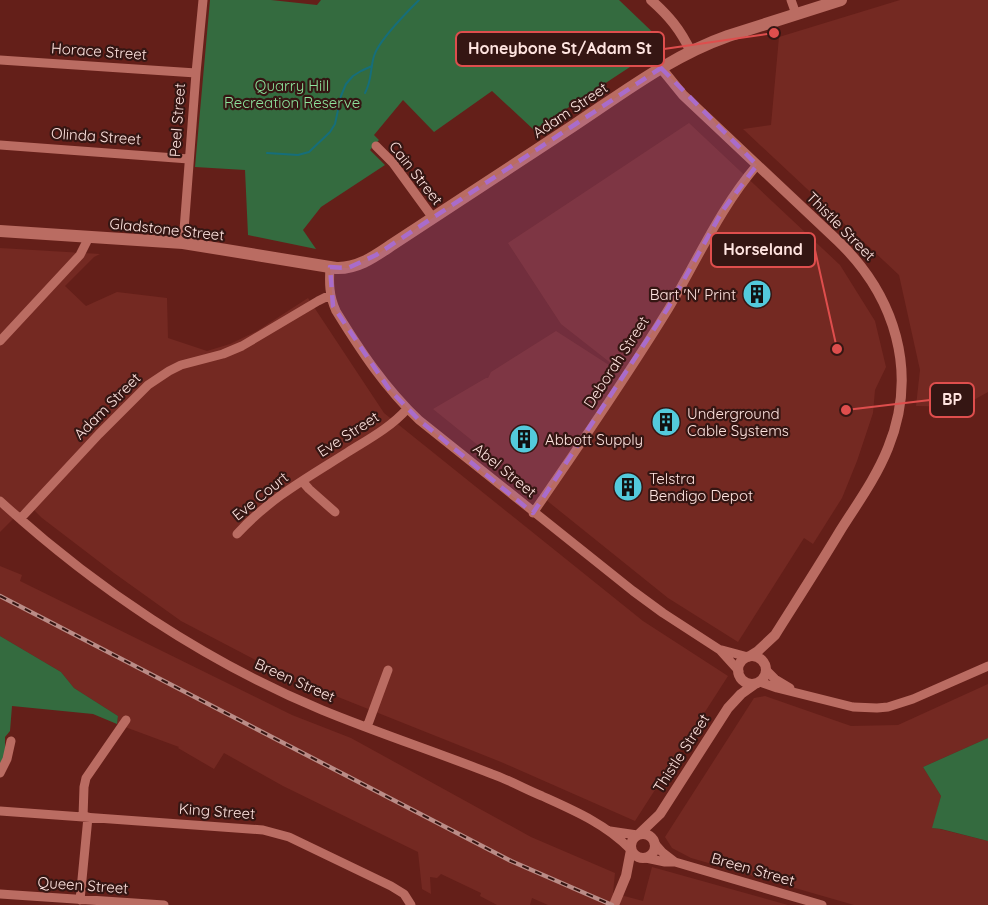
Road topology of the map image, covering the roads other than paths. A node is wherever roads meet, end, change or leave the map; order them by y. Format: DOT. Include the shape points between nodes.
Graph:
graph roads {
  1 [pos="203,0"];
  2 [pos="651,0"];
  3 [pos="791,0"];
  4 [pos="841,0"];
  5 [pos="796,14"];
  6 [pos="691,51"];
  7 [pos="0,60"];
  8 [pos="661,68"];
  9 [pos="196,73"];
  10 [pos="0,145"];
  11 [pos="376,146"];
  12 [pos="189,159"];
  13 [pos="757,165"];
  14 [pos="433,218"];
  15 [pos="0,231"];
  16 [pos="89,237"];
  17 [pos="183,243"];
  18 [pos="330,267"];
  19 [pos="330,295"];
  20 [pos="0,342"];
  21 [pos="407,409"];
  22 [pos="302,481"];
  23 [pos="0,501"];
  24 [pos="335,512"];
  25 [pos="533,513"];
  26 [pos="21,519"];
  27 [pos="237,534"];
  28 [pos="775,635"];
  29 [pos="720,650"];
  30 [pos="749,656"];
  31 [pos="988,666"];
  32 [pos="766,668"];
  33 [pos="388,670"];
  34 [pos="739,673"];
  35 [pos="757,683"];
  36 [pos="800,693"];
  37 [pos="728,708"];
  38 [pos="126,720"];
  39 [pos="367,727"];
  40 [pos="11,741"];
  41 [pos="0,773"];
  42 [pos="0,811"];
  43 [pos="660,814"];
  44 [pos="86,817"];
  45 [pos="609,831"];
  46 [pos="638,835"];
  47 [pos="654,843"];
  48 [pos="631,850"];
  49 [pos="646,858"];
  50 [pos="675,862"];
  51 [pos="626,876"];
  52 [pos="0,894"];
  53 [pos="80,900"];
  54 [pos="616,900"];
  55 [pos="66,902"];
  56 [pos="164,905"];
  57 [pos="411,905"];
  58 [pos="822,905"];
  1 -- 9 [label="street, Peel Street"];
  2 -- 6 [label="street" via="675,24"];
  3 -- 5 [label="street"];
  4 -- 5 [label="main road, Adam Street"];
  5 -- 6 [label="main road, Adam Street"];
  6 -- 8 [label="main road, Adam Street"];
  7 -- 9 [label="street, Horace Street"];
  8 -- 13 [label="street, Thistle Street" via="683,95"];
  8 -- 14 [label="main road, Adam Street"];
  9 -- 12 [label="street, Peel Street"];
  10 -- 12 [label="street, Olinda Street"];
  11 -- 14 [label="street, Cain Street"];
  12 -- 17 [label="street, Peel Street"];
  13 -- 25 [label="street, Deborah Street" via="723,210 609,403"];
  13 -- 28 [label="street, Thistle Street" via="848,250 866,272 891,318 901,370 898,413 882,463"];
  14 -- 18 [label="main road, Adam Street" via="360,264"];
  15 -- 16 [label="main road, Gladstone Street"];
  16 -- 17 [label="main road, Gladstone Street"];
  16 -- 20 [label="street" via="80,255"];
  17 -- 18 [label="main road, Gladstone Street"];
  18 -- 19 [label="street, Abel Street"];
  19 -- 21 [label="street, Abel Street" via="368,360"];
  19 -- 26 [label="street, Adam Street" via="242,346 181,365 153,381"];
  21 -- 22 [label="street, Eve Street" via="390,426"];
  21 -- 25 [label="street, Abel Street"];
  22 -- 24 [label="street"];
  22 -- 27 [label="street, Eve Court" via="260,511"];
  23 -- 26 [label="street, Breen Street"];
  25 -- 29 [label="street, Abel Street" via="648,603"];
  26 -- 39 [label="street, Breen Street" via="96,579 206,653 321,710"];
  28 -- 30 [label="street, Thistle Street"];
  28 -- 32 [label="street, Thistle Street"];
  29 -- 30 [label="street, Abel Street"];
  29 -- 34 [label="street, Abel Street"];
  30 -- 32 [label="street" via="758,657"];
  30 -- 34 [label="street" via="741,662"];
  31 -- 36 [label="street" via="888,707 853,707"];
  32 -- 35 [label="street" via="766,675"];
  32 -- 36 [label="street" via="775,680"];
  33 -- 39 [label="street"];
  34 -- 35 [label="street" via="746,682"];
  34 -- 37 [label="street, Thistle Street"];
  35 -- 36 [label="street"];
  35 -- 37 [label="street, Thistle Street"];
  37 -- 43 [label="street, Thistle Street"];
  38 -- 44 [label="street" via="86,778"];
  39 -- 45 [label="street, Breen Street" via="494,775 573,810"];
  40 -- 41 [label="street"];
  42 -- 44 [label="street, King Street"];
  43 -- 46 [label="street, Thistle Street"];
  43 -- 47 [label="street, Thistle Street"];
  44 -- 53 [label="street"];
  44 -- 57 [label="street, King Street" via="277,833 391,886 404,894"];
  45 -- 46 [label="street, Breen Street"];
  45 -- 48 [label="street, Breen Street"];
  46 -- 47 [label="street" via="646,834"];
  46 -- 48 [label="street" via="631,841"];
  47 -- 49 [label="street" via="652,854"];
  47 -- 50 [label="street, Breen Street"];
  48 -- 49 [label="street" via="635,856"];
  48 -- 51 [label="street"];
  49 -- 50 [label="street, Breen Street"];
  49 -- 51 [label="street"];
  50 -- 58 [label="street, Breen Street"];
  51 -- 54 [label="street"];
  52 -- 55 [label="street, Queen Street"];
  53 -- 55 [label="street, Queen Street"];
  53 -- 56 [label="street, Queen Street"];
}
